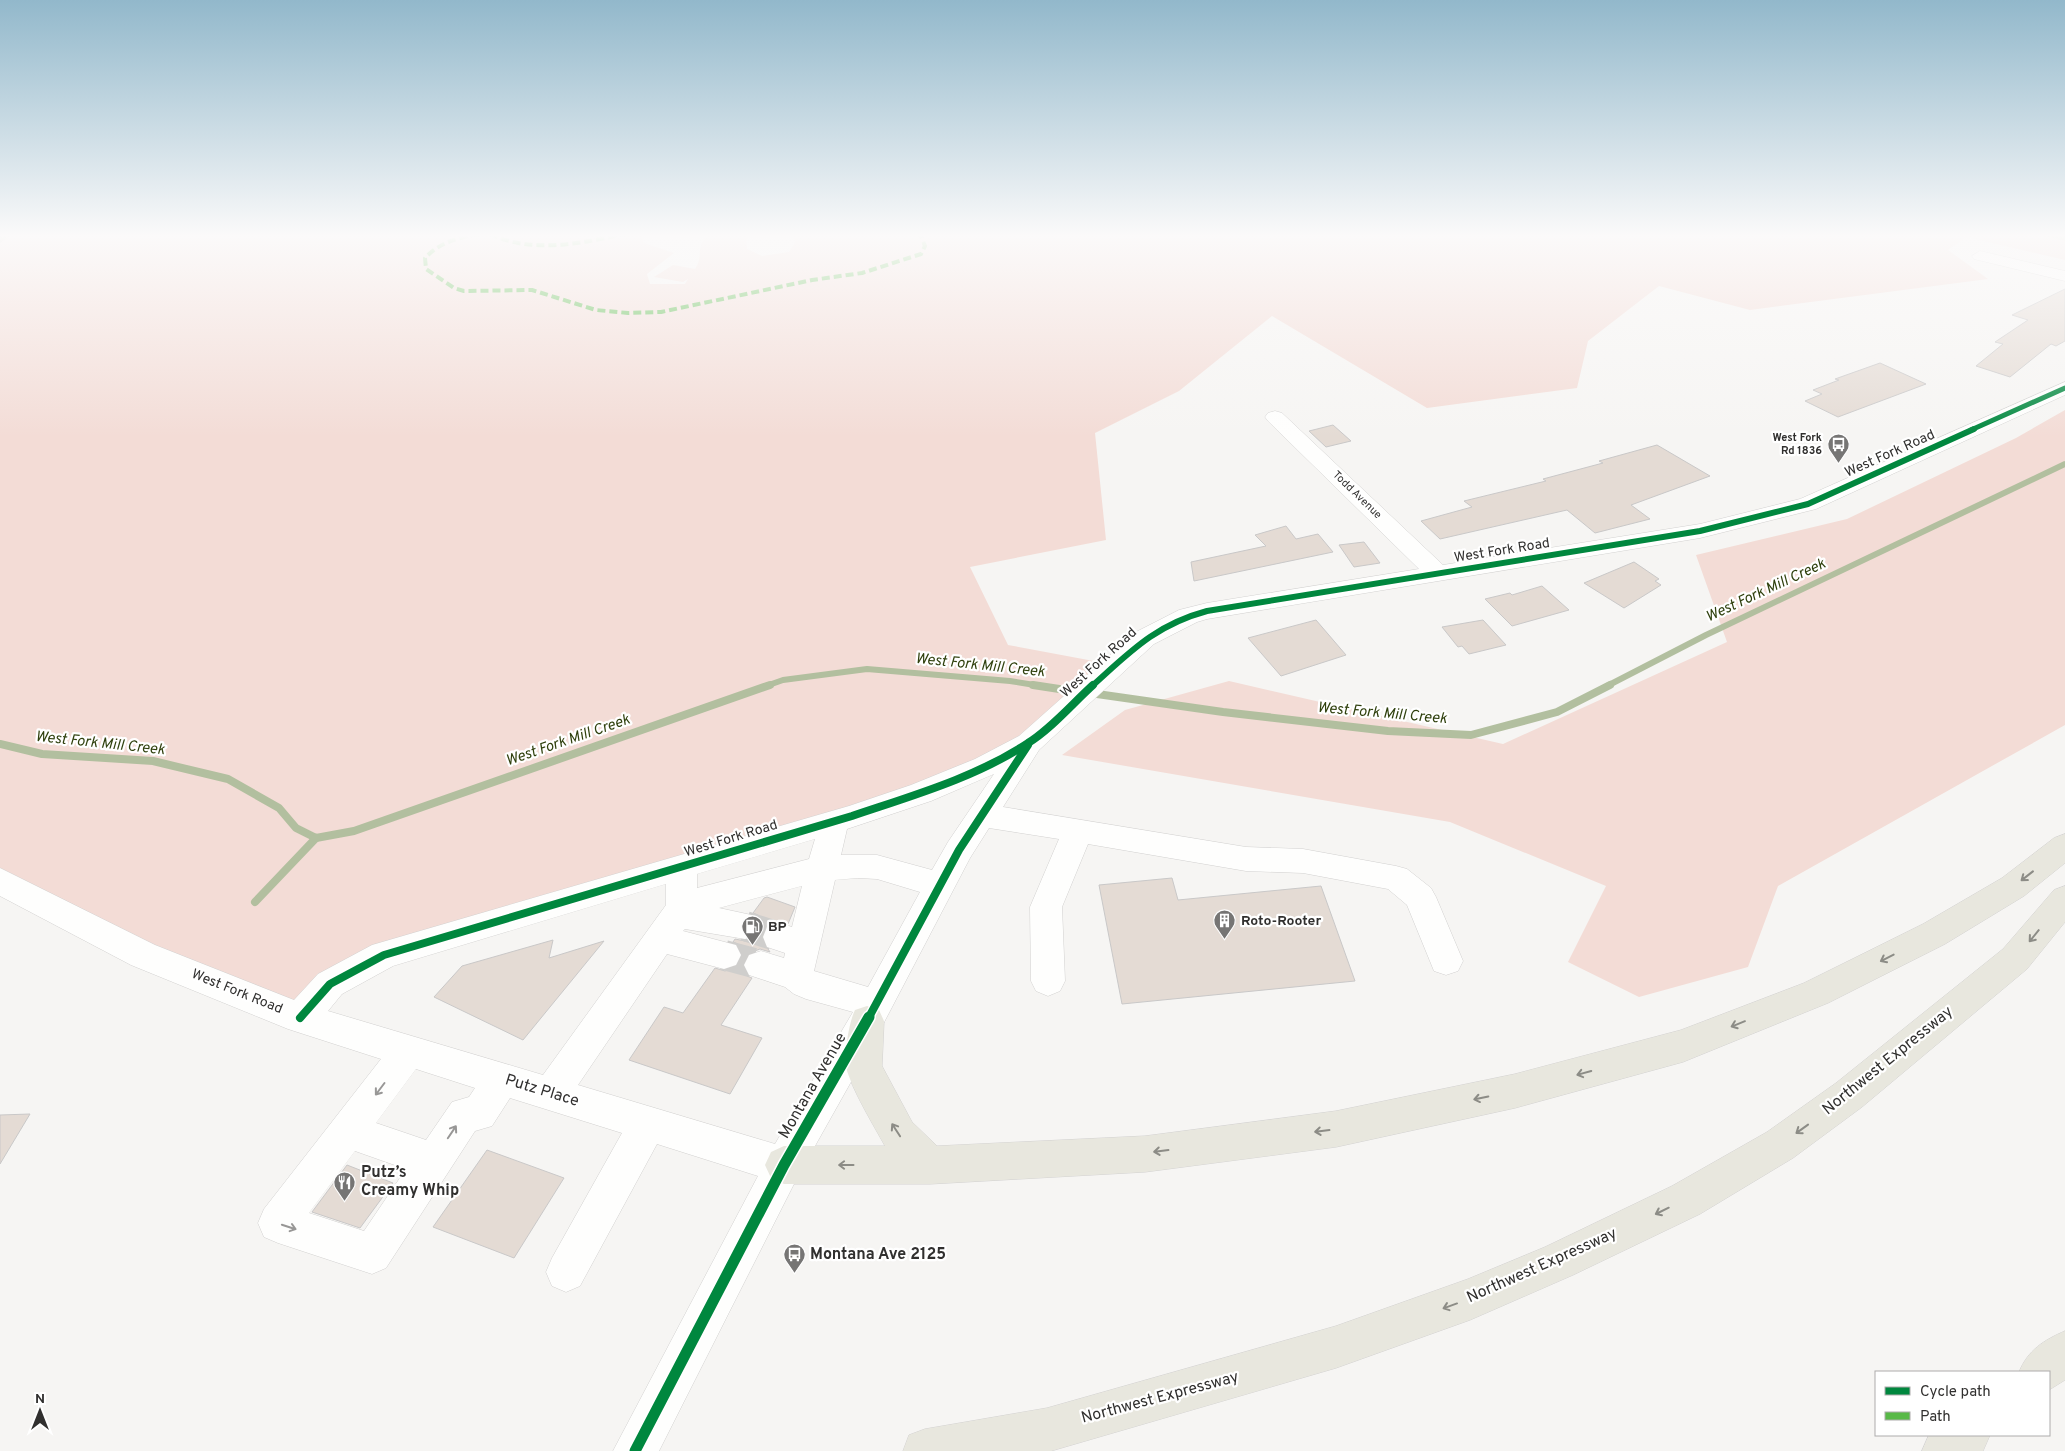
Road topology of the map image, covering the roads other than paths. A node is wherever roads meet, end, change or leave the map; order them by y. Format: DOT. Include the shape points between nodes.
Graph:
graph roads {
  1 [pos="2065,388"];
  2 [pos="1275,417"];
  3 [pos="1438,574"];
  4 [pos="1029,742"];
  5 [pos="982,815"];
  6 [pos="834,821"];
  7 [pos="1078,831"];
  8 [pos="2065,846"];
  9 [pos="681,867"];
  10 [pos="823,868"];
  11 [pos="0,881"];
  12 [pos="940,885"];
  13 [pos="2065,899"];
  14 [pos="672,919"];
  15 [pos="745,926"];
  16 [pos="793,953"];
  17 [pos="724,954"];
  18 [pos="1446,961"];
  19 [pos="761,965"];
  20 [pos="1048,980"];
  21 [pos="871,1013"];
  22 [pos="300,1018"];
  23 [pos="409,1050"];
  24 [pos="502,1079"];
  25 [pos="551,1094"];
  26 [pos="648,1124"];
  27 [pos="348,1131"];
  28 [pos="434,1160"];
  29 [pos="784,1165"];
  30 [pos="930,1165"];
  31 [pos="566,1272"];
  32 [pos="2065,1352"];
  33 [pos="2042,1371"];
  34 [pos="1966,1436"];
  35 [pos="635,1451"];
  36 [pos="925,1451"];
  37 [pos="1944,1451"];
  1 -- 3 [label="street, West Fork Road" via="1808,504 1700,531"];
  2 -- 3 [label="street, Todd Avenue"];
  3 -- 4 [label="street, West Fork Road" via="1188,616 1145,638"];
  4 -- 5 [label="street, Montana Avenue"];
  4 -- 6 [label="street, West Fork Road" via="985,766 921,793"];
  5 -- 7 [label="street"];
  5 -- 12 [label="street, Montana Avenue"];
  6 -- 9 [label="street, West Fork Road"];
  6 -- 10 [label="street"];
  7 -- 18 [label="street" via="1246,859 1303,861 1396,878 1420,897"];
  7 -- 20 [label="street" via="1046,907"];
  8 -- 30 [label="highway, one-way" via="2013,887 1934,934 1816,993 1683,1046 1515,1091 1336,1129 1145,1154"];
  9 -- 14 [label="street"];
  9 -- 22 [label="street, West Fork Road" via="384,955 330,984"];
  10 -- 12 [label="street" via="877,867"];
  10 -- 14 [label="street"];
  10 -- 16 [label="street"];
  11 -- 22 [label="street, West Fork Road" via="143,954"];
  12 -- 21 [label="street, Montana Avenue"];
  13 -- 36 [label="highway, Northwest Expressway, one-way" via="2015,959 1849,1095 1780,1145 1678,1204 1560,1261 1336,1347 1047,1430"];
  14 -- 15 [label="street"];
  14 -- 17 [label="street"];
  14 -- 25 [label="street"];
  16 -- 19 [label="street"];
  16 -- 21 [label="street" via="806,984"];
  21 -- 29 [label="street, Montana Avenue"];
  30 -- 21 [label="highway, one-way" via="898,1135 864,1066"];
  22 -- 23 [label="street, Putz Place"];
  23 -- 24 [label="street, Putz Place"];
  23 -- 27 [label="street, one-way"];
  24 -- 25 [label="street, Putz Place"];
  28 -- 24 [label="street, one-way" via="465,1114 479,1114"];
  25 -- 26 [label="street, Putz Place"];
  26 -- 29 [label="street, Putz Place"];
  26 -- 31 [label="street"];
  27 -- 28 [label="street"];
  27 -- 28 [label="street, one-way" via="278,1223 372,1254"];
  30 -- 29 [label="highway, one-way"];
  29 -- 35 [label="street, Montana Avenue"];
  32 -- 33 [label="highway"];
  34 -- 37 [label="highway"];
}
